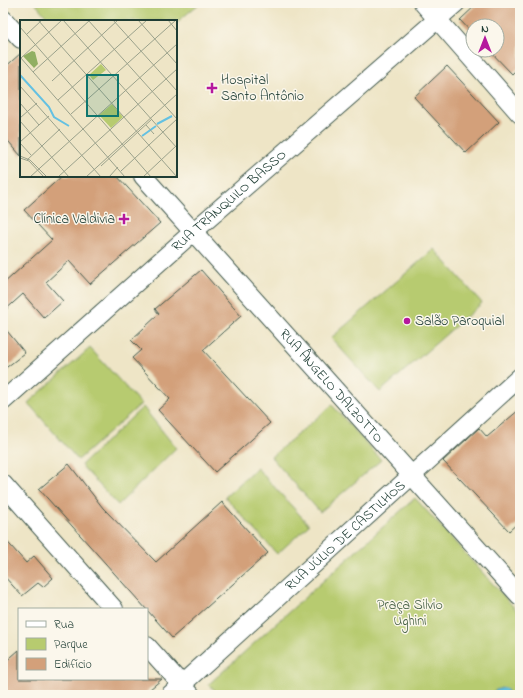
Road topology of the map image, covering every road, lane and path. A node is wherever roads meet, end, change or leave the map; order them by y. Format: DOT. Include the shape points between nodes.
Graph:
graph roads {
  1 [pos="423,3"];
  2 [pos="456,3"];
  3 [pos="3,19"];
  4 [pos="437,20"];
  5 [pos="20,38"];
  6 [pos="520,114"];
  7 [pos="144,177"];
  8 [pos="193,232"];
  9 [pos="520,377"];
  10 [pos="3,401"];
  11 [pos="412,475"];
  12 [pos="3,484"];
  13 [pos="520,596"];
  14 [pos="113,608"];
  15 [pos="148,647"];
  16 [pos="181,692"];
  1 -- 4 [label="street"];
  2 -- 4 [label="street, RUA TRANQUILO BASSO"];
  3 -- 5 [label="street"];
  4 -- 6 [label="street"];
  4 -- 8 [label="street, RUA TRANQUILO BASSO"];
  7 -- 8 [label="street, RUA ÂNGELO DALZOTTO"];
  8 -- 10 [label="street, RUA TRANQUILO BASSO"];
  8 -- 11 [label="street, RUA ÂNGELO DALZOTTO"];
  9 -- 11 [label="street, RUA JÚLIO DE CASTILHOS"];
  11 -- 13 [label="street, RUA ÂNGELO DALZOTTO"];
  11 -- 16 [label="street, RUA JÚLIO DE CASTILHOS"];
  12 -- 14 [label="street"];
  15 -- 16 [label="street"];
}
